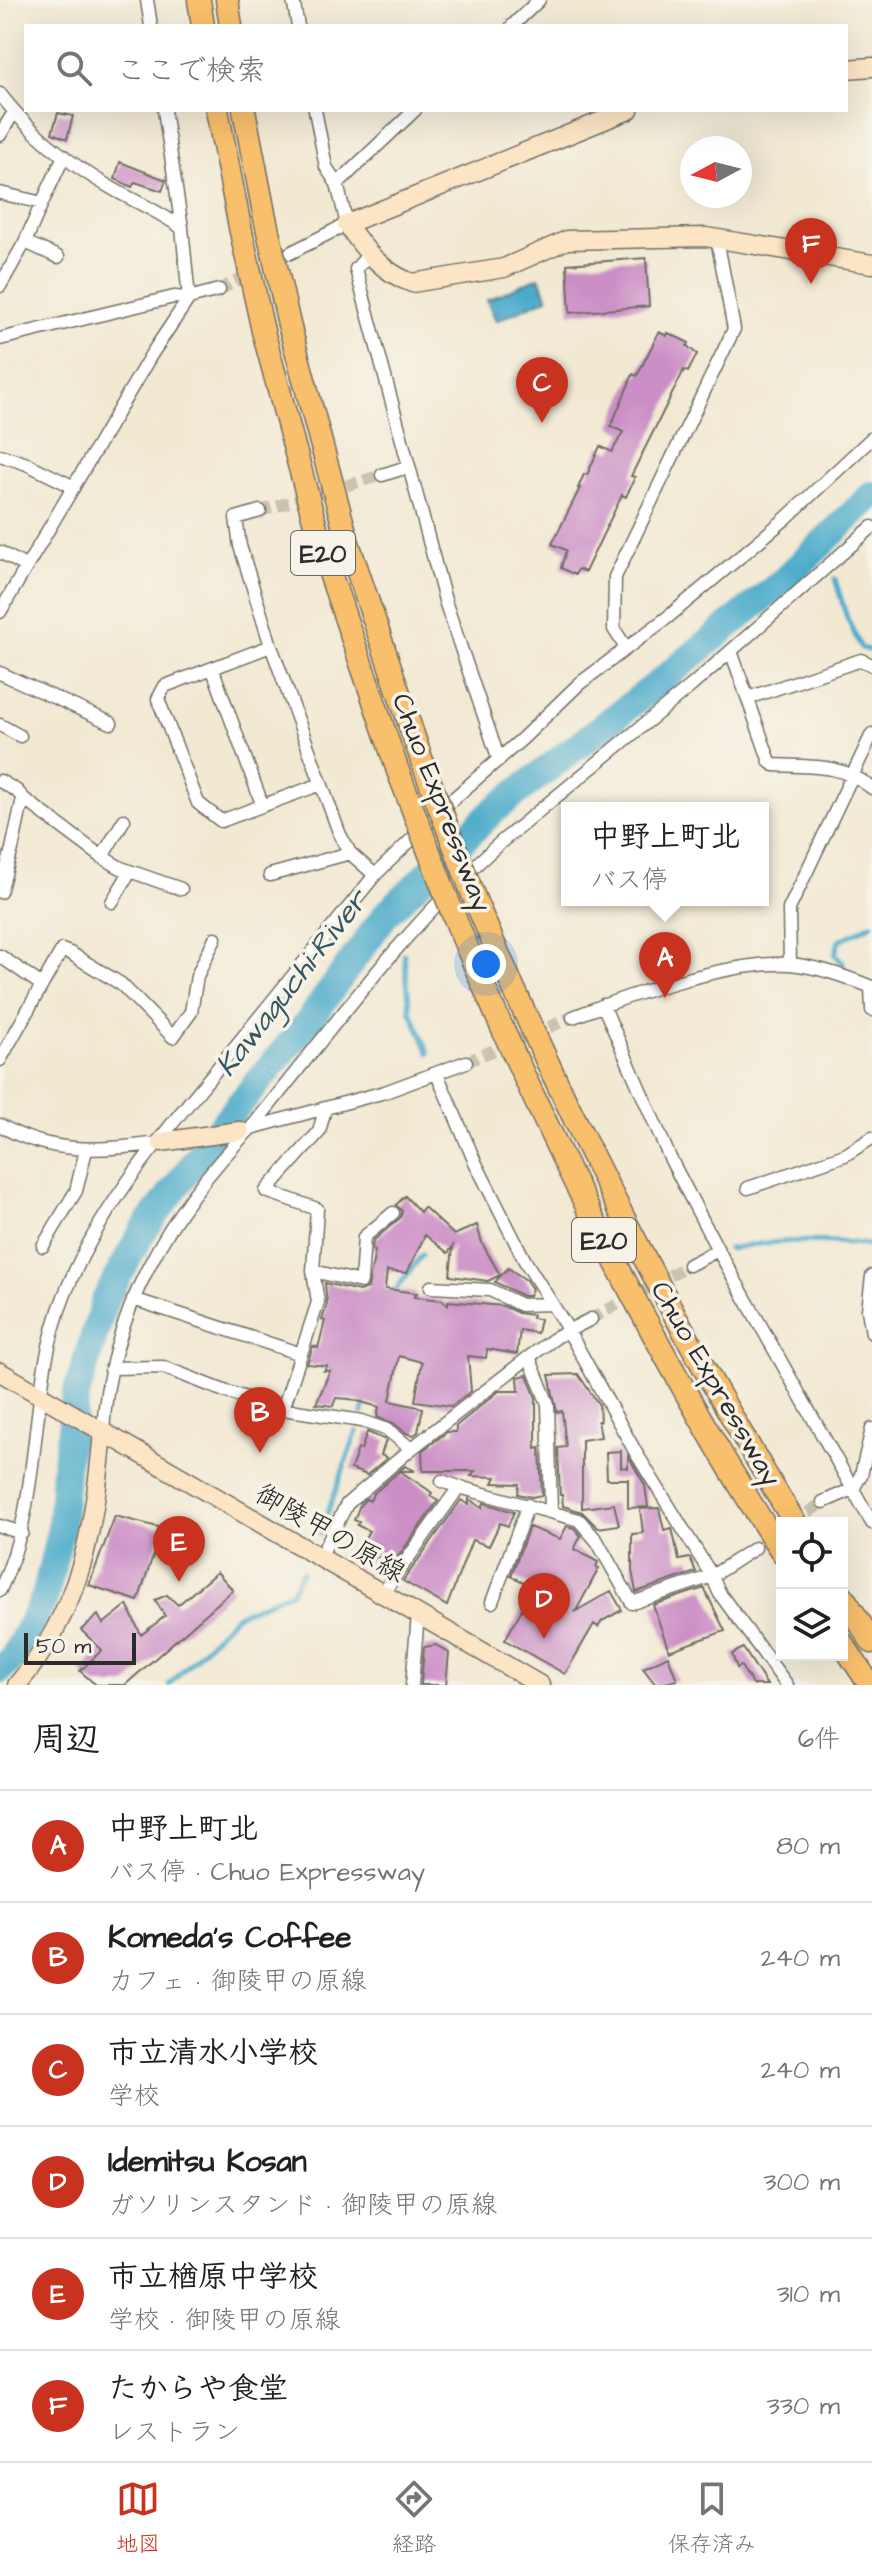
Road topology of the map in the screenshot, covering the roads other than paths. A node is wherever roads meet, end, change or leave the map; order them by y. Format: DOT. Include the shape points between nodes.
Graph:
graph roads {
  1 [pos="147,0"];
  2 [pos="199,0"];
  3 [pos="227,0"];
  4 [pos="293,0"];
  5 [pos="539,0"];
  6 [pos="151,24"];
  7 [pos="203,24"];
  8 [pos="231,24"];
  9 [pos="298,24"];
  10 [pos="514,24"];
  11 [pos="872,67"];
  12 [pos="848,69"];
  13 [pos="0,94"];
  14 [pos="14,112"];
  15 [pos="164,112"];
  16 [pos="217,112"];
  17 [pos="244,112"];
  18 [pos="315,112"];
  19 [pos="413,112"];
  20 [pos="624,112"];
  21 [pos="0,135"];
  22 [pos="64,156"];
  23 [pos="337,184"];
  24 [pos="0,193"];
  25 [pos="42,203"];
  26 [pos="347,224"];
  27 [pos="182,228"];
  28 [pos="717,239"];
  29 [pos="25,242"];
  30 [pos="290,253"];
  31 [pos="368,255"];
  32 [pos="58,257"];
  33 [pos="872,264"];
  34 [pos="0,286"];
  35 [pos="219,290"];
  36 [pos="189,298"];
  37 [pos="0,339"];
  38 [pos="872,438"];
  39 [pos="0,455"];
  40 [pos="407,467"];
  41 [pos="382,475"];
  42 [pos="74,487"];
  43 [pos="260,511"];
  44 [pos="872,527"];
  45 [pos="0,552"];
  46 [pos="27,567"];
  47 [pos="0,612"];
  48 [pos="271,646"];
  49 [pos="626,648"];
  50 [pos="731,651"];
  51 [pos="872,665"];
  52 [pos="213,670"];
  53 [pos="0,673"];
  54 [pos="748,698"];
  55 [pos="111,723"];
  56 [pos="0,725"];
  57 [pos="872,734"];
  58 [pos="20,736"];
  59 [pos="499,760"];
  60 [pos="854,774"];
  61 [pos="0,781"];
  62 [pos="321,784"];
  63 [pos="872,788"];
  64 [pos="23,798"];
  65 [pos="262,804"];
  66 [pos="124,820"];
  67 [pos="350,853"];
  68 [pos="102,857"];
  69 [pos="130,872"];
  70 [pos="270,875"];
  71 [pos="375,875"];
  72 [pos="181,889"];
  73 [pos="0,892"];
  74 [pos="112,902"];
  75 [pos="215,938"];
  76 [pos="0,956"];
  77 [pos="790,964"];
  78 [pos="42,985"];
  79 [pos="871,987"];
  80 [pos="603,1005"];
  81 [pos="872,1010"];
  82 [pos="573,1017"];
  83 [pos="0,1060"];
  84 [pos="466,1062"];
  85 [pos="437,1074"];
  86 [pos="325,1109"];
  87 [pos="1,1129"];
  88 [pos="246,1130"];
  89 [pos="872,1138"];
  90 [pos="159,1143"];
  91 [pos="86,1150"];
  92 [pos="748,1188"];
  93 [pos="393,1213"];
  94 [pos="43,1246"];
  95 [pos="718,1250"];
  96 [pos="689,1265"];
  97 [pos="313,1271"];
  98 [pos="872,1276"];
  99 [pos="431,1287"];
  100 [pos="133,1299"];
  101 [pos="551,1304"];
  102 [pos="591,1319"];
  103 [pos="568,1330"];
  104 [pos="872,1333"];
  105 [pos="301,1354"];
  106 [pos="529,1357"];
  107 [pos="112,1368"];
  108 [pos="0,1372"];
  109 [pos="43,1398"];
  110 [pos="283,1409"];
  111 [pos="98,1429"];
  112 [pos="872,1429"];
  113 [pos="411,1449"];
  114 [pos="442,1481"];
  115 [pos="459,1487"];
  116 [pos="853,1489"];
  117 [pos="823,1502"];
  118 [pos="528,1505"];
  119 [pos="551,1511"];
  120 [pos="791,1517"];
  121 [pos="872,1523"];
  122 [pos="0,1526"];
  123 [pos="22,1533"];
  124 [pos="776,1542"];
  125 [pos="755,1548"];
  126 [pos="320,1557"];
  127 [pos="712,1576"];
  128 [pos="0,1590"];
  129 [pos="383,1593"];
  130 [pos="492,1602"];
  131 [pos="848,1604"];
  132 [pos="418,1615"];
  133 [pos="872,1642"];
  134 [pos="848,1652"];
  135 [pos="17,1685"];
  136 [pos="412,1685"];
  137 [pos="540,1685"];
  138 [pos="787,1685"];
  139 [pos="870,1685"];
  1 -- 6 [label="street"];
  2 -- 7 [label="highway"];
  3 -- 8 [label="highway"];
  4 -- 9 [label="street"];
  5 -- 10 [label="street"];
  11 -- 12 [label="street"];
  13 -- 14 [label="street"];
  14 -- 21 [label="street"];
  14 -- 22 [label="street"];
  15 -- 27 [label="street"];
  16 -- 124 [label="highway, Chuo Expressway / E20, bridge" via="263,331 322,550 453,914 538,1108 623,1278"];
  17 -- 120 [label="highway, Chuo Expressway / E20, bridge" via="289,324 348,543 475,900 562,1097 639,1251"];
  18 -- 23 [label="street" via="326,167"];
  19 -- 23 [label="street"];
  20 -- 26 [label="street"];
  22 -- 25 [label="street"];
  22 -- 27 [label="street"];
  23 -- 26 [label="street"];
  24 -- 25 [label="street"];
  25 -- 29 [label="street"];
  26 -- 30 [label="street"];
  26 -- 31 [label="street"];
  27 -- 36 [label="street"];
  28 -- 31 [label="street" via="567,240 504,268 412,283"];
  28 -- 33 [label="street"];
  28 -- 49 [label="street" via="734,329 615,577 614,629"];
  29 -- 32 [label="street"];
  29 -- 34 [label="street"];
  31 -- 40 [label="street" via="356,269"];
  35 -- 36 [label="street"];
  36 -- 37 [label="street" via="174,297"];
  36 -- 42 [label="street"];
  38 -- 49 [label="street" via="784,520"];
  39 -- 42 [label="street"];
  40 -- 41 [label="street"];
  40 -- 59 [label="street"];
  42 -- 46 [label="street"];
  43 -- 48 [label="street" via="236,518"];
  44 -- 50 [label="street"];
  45 -- 46 [label="street"];
  46 -- 47 [label="street"];
  48 -- 52 [label="street"];
  48 -- 62 [label="street"];
  49 -- 59 [label="street" via="579,684"];
  50 -- 54 [label="street"];
  50 -- 88 [label="street" via="477,863 401,944"];
  51 -- 54 [label="street" via="861,660"];
  52 -- 65 [label="street"];
  52 -- 65 [label="street" via="165,686 158,699 198,803 221,821"];
  53 -- 55 [label="street"];
  54 -- 60 [label="street" via="774,765"];
  56 -- 58 [label="street"];
  57 -- 60 [label="street"];
  59 -- 71 [label="street"];
  60 -- 63 [label="street"];
  60 -- 77 [label="street" via="789,909"];
  61 -- 64 [label="street"];
  62 -- 65 [label="street"];
  62 -- 67 [label="street"];
  64 -- 68 [label="street"];
  64 -- 73 [label="street"];
  66 -- 68 [label="street"];
  67 -- 70 [label="street"];
  67 -- 71 [label="street"];
  68 -- 69 [label="street"];
  69 -- 72 [label="street"];
  69 -- 74 [label="street"];
  71 -- 90 [label="street"];
  75 -- 78 [label="street" via="197,976 191,1012 173,1037 121,984 70,953 62,950"];
  76 -- 78 [label="street"];
  77 -- 79 [label="street"];
  77 -- 80 [label="street" via="745,966"];
  78 -- 83 [label="street"];
  79 -- 81 [label="street"];
  80 -- 82 [label="street"];
  80 -- 95 [label="street" via="670,1158"];
  84 -- 85 [label="street"];
  85 -- 86 [label="street"];
  85 -- 101 [label="street" via="475,1162"];
  86 -- 88 [label="street"];
  86 -- 97 [label="street" via="319,1132 266,1191 317,1209"];
  87 -- 91 [label="street"];
  88 -- 90 [label="street"];
  88 -- 100 [label="street" via="175,1219"];
  89 -- 92 [label="street" via="845,1155"];
  90 -- 91 [label="street"];
  90 -- 109 [label="street" via="111,1203 83,1253 51,1334"];
  91 -- 94 [label="street" via="76,1191"];
  93 -- 97 [label="street" via="364,1237 361,1282"];
  95 -- 96 [label="street"];
  95 -- 116 [label="street"];
  97 -- 105 [label="street" via="318,1302"];
  98 -- 104 [label="street"];
  99 -- 101 [label="street" via="490,1290 521,1305"];
  100 -- 105 [label="street"];
  100 -- 107 [label="street"];
  101 -- 103 [label="street"];
  102 -- 103 [label="street"];
  103 -- 106 [label="street"];
  103 -- 127 [label="street"];
  105 -- 110 [label="street"];
  106 -- 113 [label="street"];
  106 -- 119 [label="street" via="548,1404"];
  107 -- 110 [label="street" via="163,1367"];
  107 -- 111 [label="street"];
  108 -- 109 [label="street"];
  109 -- 111 [label="street, 御陵甲の原線"];
  109 -- 123 [label="street"];
  110 -- 113 [label="street" via="362,1421 388,1430"];
  111 -- 126 [label="street, 御陵甲の原線"];
  111 -- 135 [label="street" via="80,1575 56,1630"];
  112 -- 116 [label="street"];
  113 -- 126 [label="street" via="347,1504"];
  114 -- 115 [label="street"];
  115 -- 118 [label="street"];
  115 -- 129 [label="street"];
  116 -- 117 [label="street"];
  116 -- 121 [label="street"];
  118 -- 119 [label="street"];
  118 -- 130 [label="street"];
  119 -- 127 [label="street" via="579,1520 632,1603"];
  122 -- 123 [label="street"];
  123 -- 128 [label="street"];
  125 -- 127 [label="street"];
  126 -- 129 [label="street, 御陵甲の原線"];
  127 -- 138 [label="street"];
  129 -- 132 [label="street, 御陵甲の原線"];
  131 -- 133 [label="highway"];
  132 -- 136 [label="street"];
  132 -- 137 [label="street, 御陵甲の原線"];
  134 -- 139 [label="highway"];
}
